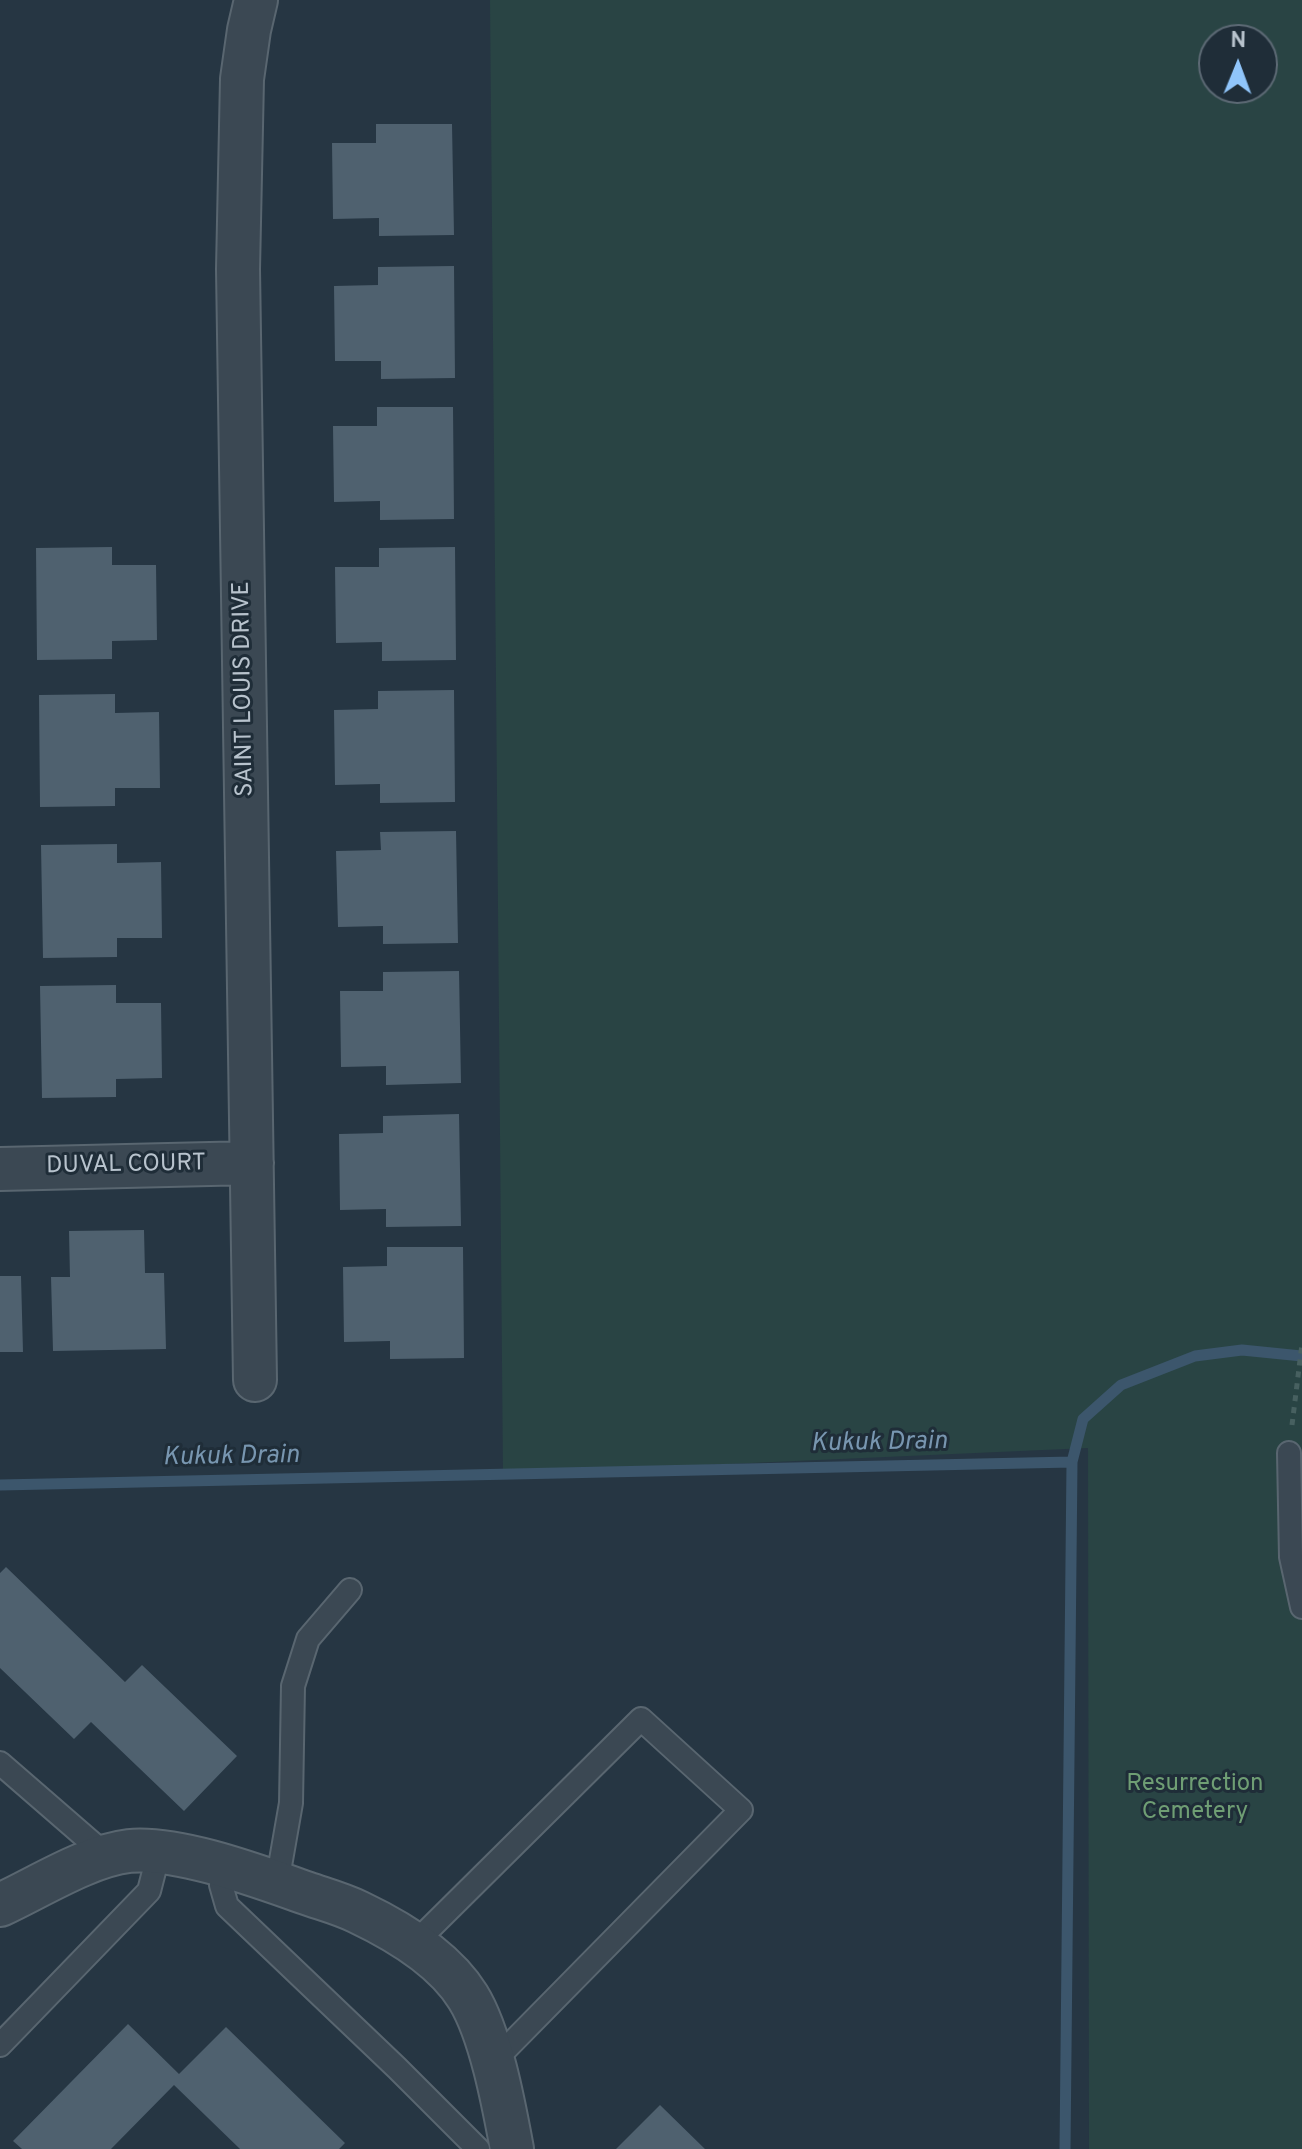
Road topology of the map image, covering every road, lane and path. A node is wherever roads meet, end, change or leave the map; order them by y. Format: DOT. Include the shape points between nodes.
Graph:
graph roads {
  1 [pos="256,0"];
  2 [pos="252,1163"];
  3 [pos="0,1169"];
  4 [pos="1302,1344"];
  5 [pos="255,1380"];
  6 [pos="1289,1453"];
  7 [pos="350,1590"];
  8 [pos="1302,1607"];
  9 [pos="0,1763"];
  10 [pos="159,1852"];
  11 [pos="106,1855"];
  12 [pos="226,1866"];
  13 [pos="277,1883"];
  14 [pos="0,1905"];
  15 [pos="414,1944"];
  16 [pos="0,2045"];
  17 [pos="492,2063"];
  18 [pos="478,2149"];
  19 [pos="512,2149"];
  1 -- 2 [label="street, SAINT LOUIS DRIVE" via="242,79 238,269"];
  2 -- 3 [label="street, DUVAL COURT"];
  2 -- 5 [label="street, SAINT LOUIS DRIVE"];
  4 -- 6 [label="path"];
  6 -- 8 [label="lane" via="1291,1557"];
  7 -- 13 [label="lane" via="308,1639 293,1686 291,1803"];
  9 -- 11 [label="lane"];
  10 -- 11 [label="street"];
  10 -- 12 [label="street"];
  10 -- 16 [label="lane" via="149,1891"];
  11 -- 14 [label="street"];
  12 -- 13 [label="street"];
  12 -- 18 [label="lane" via="221,1885 227,1906"];
  13 -- 15 [label="street" via="357,1911"];
  15 -- 17 [label="street" via="467,1996"];
  15 -- 17 [label="lane" via="641,1719 741,1810"];
  17 -- 19 [label="street"];
}
